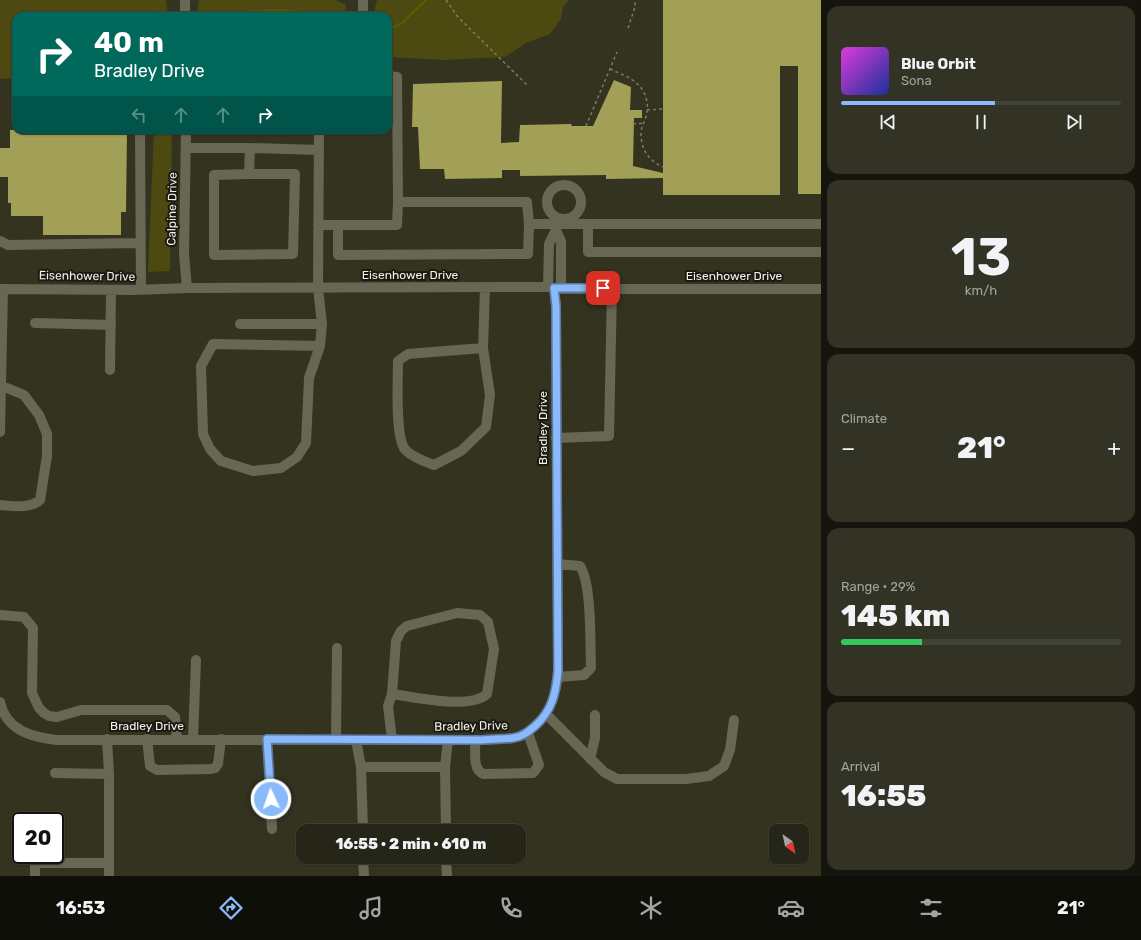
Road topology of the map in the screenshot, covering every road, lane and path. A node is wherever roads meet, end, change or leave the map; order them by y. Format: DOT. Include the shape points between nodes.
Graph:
graph roads {
  1 [pos="185,0"];
  2 [pos="363,0"];
  3 [pos="446,0"];
  4 [pos="635,0"];
  5 [pos="185,12"];
  6 [pos="363,12"];
  7 [pos="628,28"];
  8 [pos="617,52"];
  9 [pos="610,70"];
  10 [pos="392,76"];
  11 [pos="528,86"];
  12 [pos="663,109"];
  13 [pos="647,110"];
  14 [pos="644,123"];
  15 [pos="634,124"];
  16 [pos="586,126"];
  17 [pos="140,134"];
  18 [pos="186,134"];
  19 [pos="319,134"];
  20 [pos="186,148"];
  21 [pos="250,148"];
  22 [pos="319,150"];
  23 [pos="663,167"];
  24 [pos="249,174"];
  25 [pos="398,202"];
  26 [pos="555,223"];
  27 [pos="529,224"];
  28 [pos="588,224"];
  29 [pos="821,224"];
  30 [pos="318,225"];
  31 [pos="338,225"];
  32 [pos="0,241"];
  33 [pos="140,243"];
  34 [pos="821,252"];
  35 [pos="2,288"];
  36 [pos="187,288"];
  37 [pos="318,288"];
  38 [pos="485,288"];
  39 [pos="554,288"];
  40 [pos="612,288"];
  41 [pos="821,289"];
  42 [pos="111,290"];
  43 [pos="141,290"];
  44 [pos="35,323"];
  45 [pos="240,324"];
  46 [pos="322,324"];
  47 [pos="111,325"];
  48 [pos="320,346"];
  49 [pos="483,348"];
  50 [pos="110,370"];
  51 [pos="0,385"];
  52 [pos="0,432"];
  53 [pos="556,438"];
  54 [pos="0,505"];
  55 [pos="557,564"];
  56 [pos="0,615"];
  57 [pos="337,648"];
  58 [pos="196,660"];
  59 [pos="557,677"];
  60 [pos="392,694"];
  61 [pos="0,702"];
  62 [pos="546,714"];
  63 [pos="595,716"];
  64 [pos="734,720"];
  65 [pos="528,733"];
  66 [pos="107,739"];
  67 [pos="147,739"];
  68 [pos="177,739"];
  69 [pos="193,739"];
  70 [pos="221,739"];
  71 [pos="267,739"];
  72 [pos="336,739"];
  73 [pos="356,740"];
  74 [pos="392,740"];
  75 [pos="448,740"];
  76 [pos="475,740"];
  77 [pos="590,758"];
  78 [pos="361,767"];
  79 [pos="445,767"];
  80 [pos="55,773"];
  81 [pos="109,774"];
  82 [pos="363,824"];
  83 [pos="446,824"];
  84 [pos="272,829"];
  85 [pos="109,863"];
  86 [pos="363,864"];
  87 [pos="446,864"];
  88 [pos="35,876"];
  89 [pos="109,876"];
  90 [pos="364,876"];
  91 [pos="447,876"];
  1 -- 5 [label="street"];
  2 -- 6 [label="street"];
  3 -- 11 [label="path" via="458,17"];
  4 -- 7 [label="path"];
  8 -- 9 [label="path"];
  9 -- 13 [label="path" via="640,86 648,103"];
  9 -- 16 [label="path"];
  10 -- 25 [label="street" via="397,77"];
  12 -- 13 [label="path"];
  13 -- 14 [label="path"];
  14 -- 15 [label="path"];
  14 -- 23 [label="path" via="641,136 645,150 651,160"];
  17 -- 33 [label="street"];
  18 -- 20 [label="street, Calpine Drive"];
  19 -- 22 [label="street"];
  20 -- 21 [label="street"];
  20 -- 36 [label="street, Calpine Drive" via="184,254"];
  21 -- 22 [label="street"];
  21 -- 24 [label="street"];
  22 -- 30 [label="street"];
  24 -- 24 [label="street" via="214,175 214,255 293,254 295,174"];
  25 -- 27 [label="street" via="527,202"];
  25 -- 31 [label="street" via="398,225"];
  26 -- 27 [label="street"];
  26 -- 28 [label="street"];
  26 -- 39 [label="street, Bradley Drive" via="549,244"];
  27 -- 31 [label="street" via="528,254 338,255"];
  28 -- 29 [label="street"];
  28 -- 34 [label="street" via="588,252"];
  30 -- 31 [label="street"];
  30 -- 37 [label="street"];
  32 -- 33 [label="street" via="8,245"];
  33 -- 43 [label="street"];
  35 -- 42 [label="street, Eisenhower Drive"];
  35 -- 51 [label="street"];
  36 -- 37 [label="street, Eisenhower Drive"];
  36 -- 43 [label="street, Eisenhower Drive"];
  37 -- 38 [label="street, Eisenhower Drive"];
  37 -- 46 [label="street"];
  38 -- 39 [label="street, Eisenhower Drive"];
  38 -- 49 [label="street"];
  39 -- 40 [label="street, Eisenhower Drive"];
  39 -- 53 [label="street, Bradley Drive"];
  40 -- 41 [label="street, Eisenhower Drive"];
  40 -- 53 [label="street" via="609,436"];
  42 -- 43 [label="street, Eisenhower Drive"];
  42 -- 47 [label="street"];
  44 -- 47 [label="street"];
  45 -- 46 [label="street"];
  46 -- 48 [label="street"];
  47 -- 50 [label="street"];
  48 -- 48 [label="street" via="214,344 201,366 203,434 210,449 221,461 253,471 281,468 297,457 306,443 309,378"];
  49 -- 49 [label="street" via="408,354 398,361 398,429 404,449 418,459 434,465 461,451 486,427 490,395"];
  51 -- 52 [label="street"];
  51 -- 54 [label="street" via="24,395 39,415 47,434 47,456 40,500 36,504 22,506"];
  53 -- 55 [label="street, Bradley Drive"];
  55 -- 59 [label="street, Bradley Drive"];
  55 -- 59 [label="street" via="580,566 584,571 588,587 591,668 584,675"];
  56 -- 68 [label="street" via="24,617 33,628 32,693 44,713 56,717 82,710 167,710 174,717"];
  57 -- 72 [label="street"];
  58 -- 69 [label="street"];
  59 -- 62 [label="street, Bradley Drive" via="556,689"];
  60 -- 60 [label="street" via="396,641 407,626 457,613 480,615 488,622 494,650 487,694 481,699 458,703"];
  60 -- 74 [label="street" via="388,706"];
  61 -- 66 [label="street, Bradley Drive" via="12,724 38,738"];
  62 -- 65 [label="street, Bradley Drive"];
  62 -- 77 [label="street"];
  63 -- 77 [label="street" via="595,738"];
  64 -- 77 [label="street" via="730,750 724,766 709,776 686,779 617,779 604,772"];
  65 -- 76 [label="street, Bradley Drive" via="514,738"];
  65 -- 76 [label="street" via="539,765 533,773 480,773 476,768"];
  66 -- 67 [label="street, Bradley Drive"];
  66 -- 81 [label="street"];
  67 -- 68 [label="street, Bradley Drive"];
  67 -- 70 [label="street" via="150,766 157,770 216,768"];
  68 -- 69 [label="street, Bradley Drive"];
  69 -- 70 [label="street, Bradley Drive"];
  70 -- 71 [label="street, Bradley Drive"];
  71 -- 72 [label="street, Bradley Drive"];
  71 -- 84 [label="street"];
  72 -- 73 [label="street, Bradley Drive"];
  73 -- 74 [label="street, Bradley Drive"];
  73 -- 78 [label="street"];
  74 -- 75 [label="street, Bradley Drive"];
  75 -- 76 [label="street, Bradley Drive"];
  75 -- 79 [label="street"];
  78 -- 79 [label="street"];
  78 -- 82 [label="street"];
  79 -- 83 [label="street"];
  80 -- 81 [label="street"];
  81 -- 85 [label="street"];
  85 -- 88 [label="street" via="35,864"];
  85 -- 89 [label="street"];
  86 -- 90 [label="street"];
  87 -- 91 [label="street"];
}
